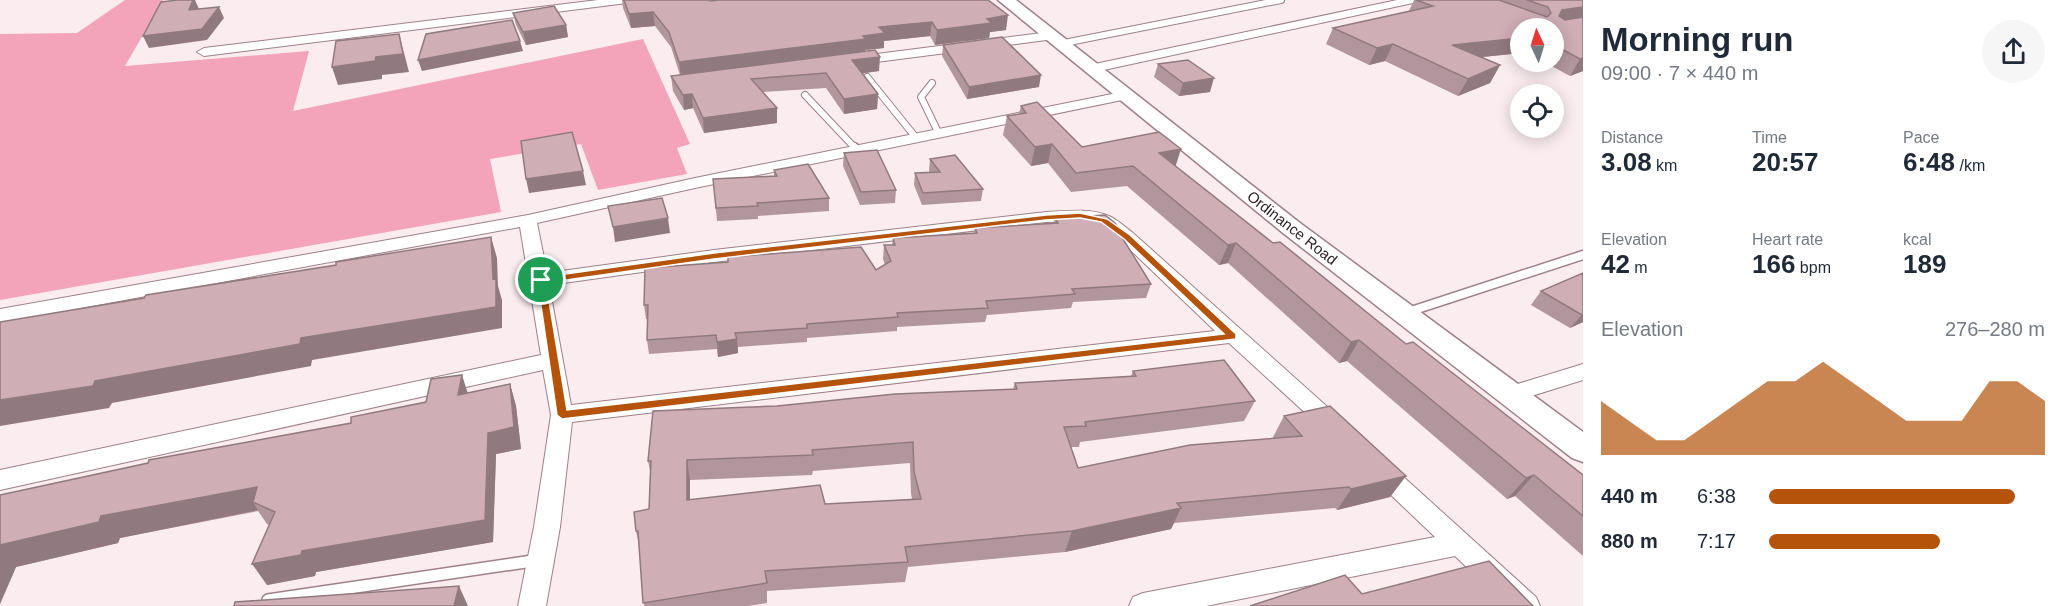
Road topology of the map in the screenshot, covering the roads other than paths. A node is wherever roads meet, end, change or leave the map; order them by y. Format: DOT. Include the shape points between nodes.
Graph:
graph roads {
  1 [pos="627,0"];
  2 [pos="1006,0"];
  3 [pos="1281,0"];
  4 [pos="1413,0"];
  5 [pos="596,2"];
  6 [pos="1055,40"];
  7 [pos="204,52"];
  8 [pos="841,63"];
  9 [pos="1089,69"];
  10 [pos="867,77"];
  11 [pos="932,83"];
  12 [pos="805,95"];
  13 [pos="1122,96"];
  14 [pos="939,134"];
  15 [pos="917,139"];
  16 [pos="858,151"];
  17 [pos="528,220"];
  18 [pos="1583,255"];
  19 [pos="541,280"];
  20 [pos="1402,313"];
  21 [pos="0,316"];
  22 [pos="1233,336"];
  23 [pos="553,360"];
  24 [pos="1583,372"];
  25 [pos="1509,395"];
  26 [pos="562,415"];
  27 [pos="1583,449"];
  28 [pos="0,480"];
  29 [pos="1459,544"];
  30 [pos="541,560"];
  31 [pos="253,603"];
  32 [pos="532,606"];
  33 [pos="1143,606"];
  34 [pos="1526,606"];
  1 -- 5 [label="street"];
  2 -- 6 [label="street, Ordinance Road"];
  3 -- 6 [label="lane"];
  4 -- 9 [label="street"];
  5 -- 7 [label="street"];
  6 -- 8 [label="street"];
  6 -- 9 [label="street, Ordinance Road"];
  9 -- 13 [label="street, Ordinance Road"];
  10 -- 15 [label="lane"];
  11 -- 14 [label="lane" via="921,97"];
  12 -- 16 [label="lane"];
  13 -- 14 [label="street"];
  13 -- 20 [label="street, Ordinance Road"];
  14 -- 15 [label="street"];
  15 -- 16 [label="street"];
  16 -- 17 [label="street"];
  17 -- 19 [label="street"];
  17 -- 21 [label="street"];
  18 -- 20 [label="lane"];
  19 -- 22 [label="street" via="714,256 1080,216 1104,220 1127,237"];
  19 -- 23 [label="street"];
  20 -- 25 [label="street, Ordinance Road"];
  22 -- 26 [label="street"];
  22 -- 29 [label="street"];
  23 -- 26 [label="street"];
  23 -- 28 [label="street"];
  24 -- 25 [label="street"];
  25 -- 27 [label="street, Ordinance Road"];
  26 -- 30 [label="street"];
  29 -- 33 [label="street"];
  29 -- 34 [label="street"];
  30 -- 31 [label="lane"];
  30 -- 32 [label="street"];
}
